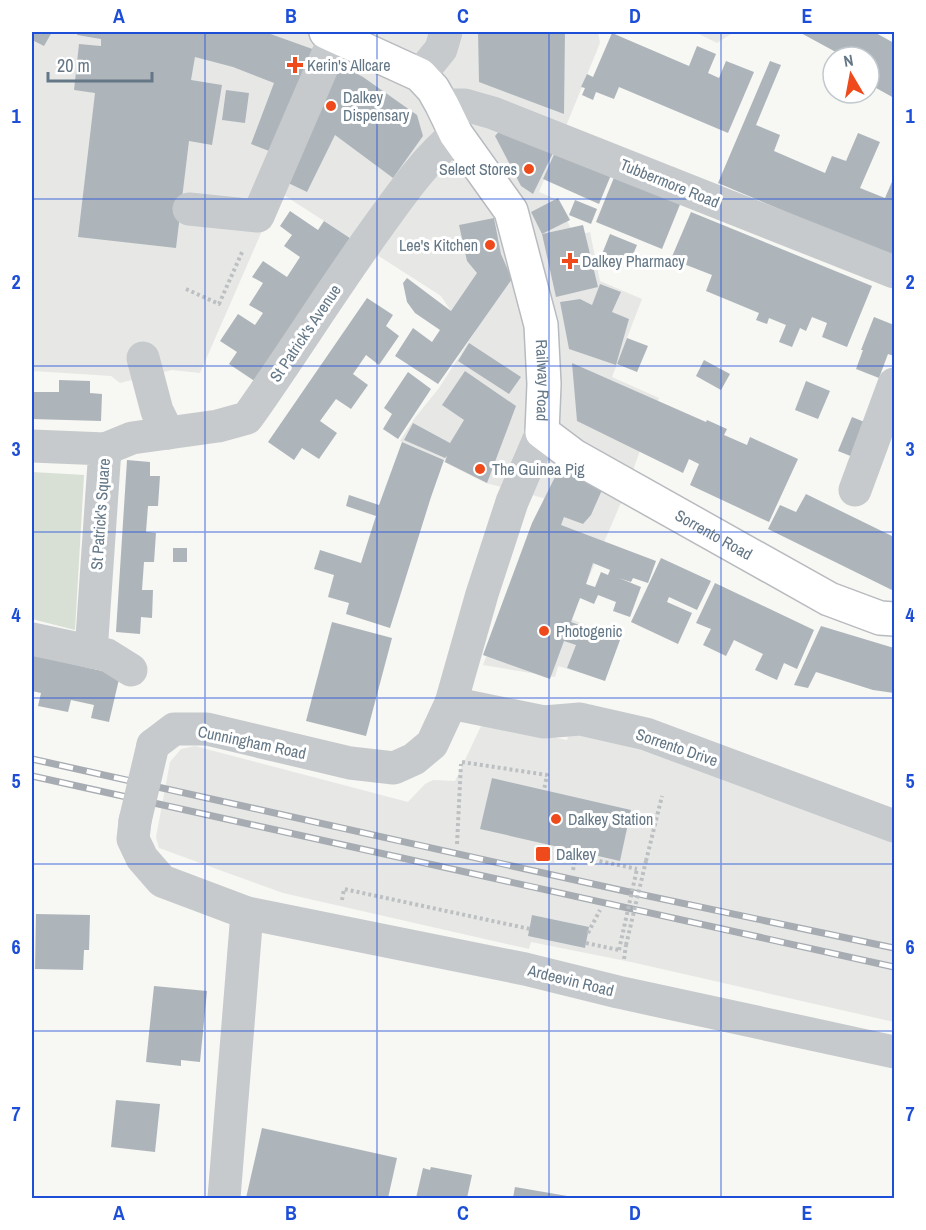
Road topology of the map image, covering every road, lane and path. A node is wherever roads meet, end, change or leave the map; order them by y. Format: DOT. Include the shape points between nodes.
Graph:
graph roads {
  1 [pos="446,32"];
  2 [pos="331,33"];
  3 [pos="420,75"];
  4 [pos="442,105"];
  5 [pos="456,134"];
  6 [pos="189,209"];
  7 [pos="258,216"];
  8 [pos="894,272"];
  9 [pos="186,289"];
  10 [pos="143,358"];
  11 [pos="894,384"];
  12 [pos="542,432"];
  13 [pos="168,433"];
  14 [pos="32,446"];
  15 [pos="105,449"];
  16 [pos="855,490"];
  17 [pos="894,620"];
  18 [pos="32,639"];
  19 [pos="91,652"];
  20 [pos="131,670"];
  21 [pos="451,703"];
  22 [pos="461,762"];
  23 [pos="461,787"];
  24 [pos="544,790"];
  25 [pos="662,796"];
  26 [pos="894,826"];
  27 [pos="457,844"];
  28 [pos="573,870"];
  29 [pos="600,910"];
  30 [pos="247,913"];
  31 [pos="588,933"];
  32 [pos="586,943"];
  33 [pos="624,960"];
  34 [pos="894,1052"];
  35 [pos="224,1198"];
  1 -- 3 [label="street" via="441,49"];
  2 -- 3 [label="main road"];
  2 -- 7 [label="street"];
  3 -- 4 [label="main road, Railway Road"];
  4 -- 5 [label="main road, Railway Road"];
  4 -- 8 [label="street, Tubbermore Road" via="465,105 493,113"];
  5 -- 12 [label="main road, Railway Road" via="511,211 541,325"];
  5 -- 13 [label="street, St Patrick's Avenue" via="400,197 247,418"];
  6 -- 7 [label="street"];
  7 -- 9 [label="path" via="219,304"];
  10 -- 13 [label="street" via="157,411"];
  11 -- 16 [label="street"];
  12 -- 17 [label="main road, Sorrento Road" via="574,456 829,599"];
  12 -- 21 [label="street, Railway Road" via="509,512"];
  13 -- 15 [label="street, St Patrick's Avenue" via="132,438"];
  14 -- 15 [label="street, St Patrick's Square"];
  15 -- 19 [label="street, St Patrick's Square"];
  18 -- 19 [label="street"];
  19 -- 20 [label="street" via="107,655"];
  21 -- 26 [label="street, Sorrento Drive" via="544,722 580,718 646,734"];
  21 -- 30 [label="street, Cunningham Road, bridge" via="432,744 414,759 394,768 332,759 207,729 174,729 153,745 133,839 142,858 162,881"];
  22 -- 24 [label="path" via="546,775"];
  23 -- 27 [label="path"];
  25 -- 33 [label="path, bridge"];
  28 -- 32 [label="path, bridge" via="577,853 637,869 619,951"];
  29 -- 31 [label="path"];
  30 -- 34 [label="street, Ardeevin Road" via="525,969"];
  30 -- 35 [label="street"];
}
